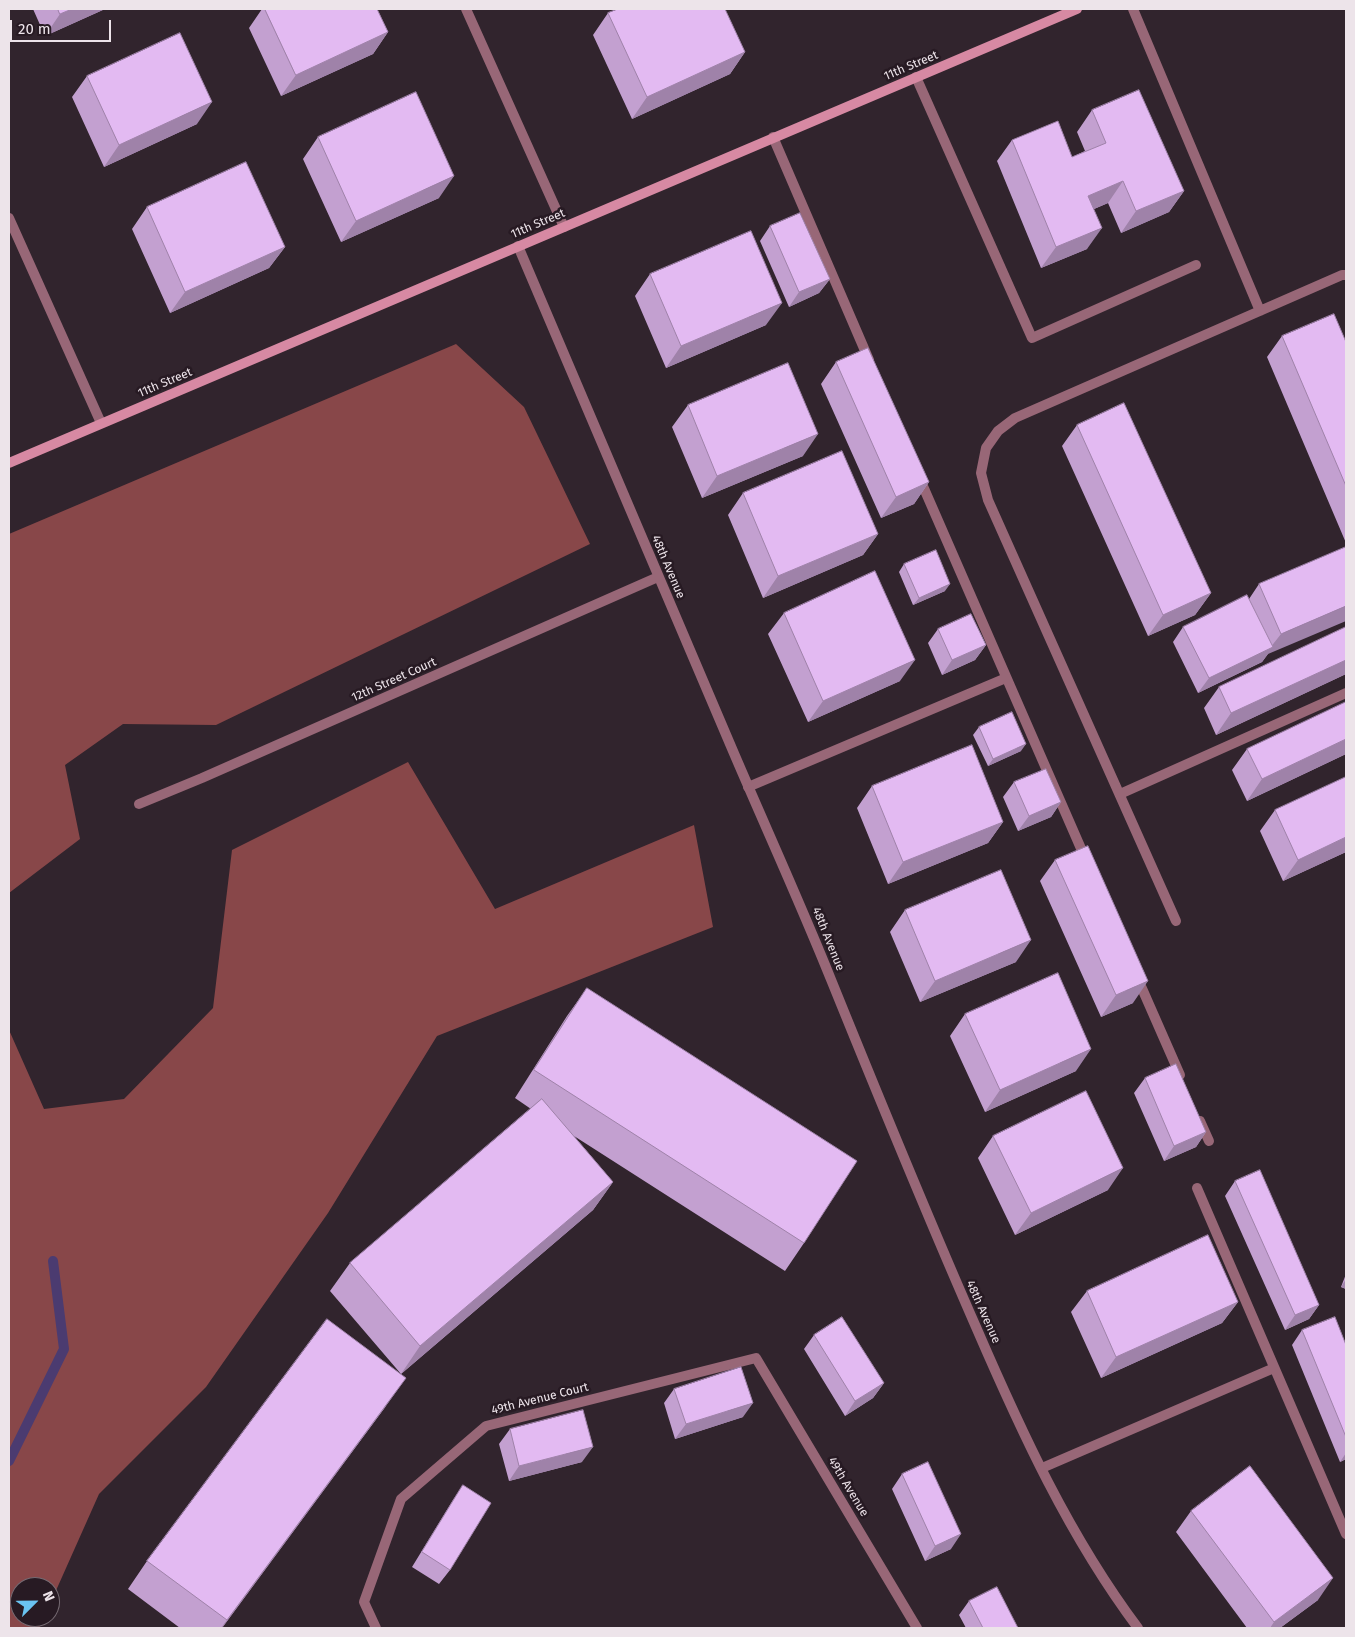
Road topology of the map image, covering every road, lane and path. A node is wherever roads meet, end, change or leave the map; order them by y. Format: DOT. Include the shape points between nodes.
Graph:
graph roads {
  1 [pos="466,9"];
  2 [pos="1077,9"];
  3 [pos="1133,9"];
  4 [pos="916,77"];
  5 [pos="773,137"];
  6 [pos="9,218"];
  7 [pos="564,227"];
  8 [pos="518,246"];
  9 [pos="1196,265"];
  10 [pos="1346,275"];
  11 [pos="1260,311"];
  12 [pos="872,366"];
  13 [pos="101,423"];
  14 [pos="9,463"];
  15 [pos="915,467"];
  16 [pos="658,577"];
  17 [pos="1006,678"];
  18 [pos="1346,693"];
  19 [pos="748,787"];
  20 [pos="1120,794"];
  21 [pos="138,804"];
  22 [pos="1090,868"];
  23 [pos="1176,921"];
  24 [pos="1133,968"];
  25 [pos="1185,1086"];
  26 [pos="1197,1113"];
  27 [pos="1209,1140"];
  28 [pos="1197,1188"];
  29 [pos="756,1358"];
  30 [pos="1274,1368"];
  31 [pos="1042,1468"];
  32 [pos="1346,1534"];
  33 [pos="376,1628"];
  34 [pos="917,1628"];
  35 [pos="1138,1628"];
  1 -- 7 [label="street"];
  2 -- 4 [label="street, 11th Street"];
  3 -- 11 [label="street"];
  4 -- 5 [label="street, 11th Street"];
  4 -- 9 [label="street" via="1032,338"];
  5 -- 7 [label="street, 11th Street"];
  5 -- 12 [label="street"];
  6 -- 13 [label="street"];
  7 -- 8 [label="street, 11th Street"];
  8 -- 13 [label="street, 11th Street"];
  8 -- 16 [label="street, 48th Avenue"];
  10 -- 11 [label="street"];
  11 -- 20 [label="street" via="1015,418 998,431 986,448 981,473 988,500"];
  13 -- 14 [label="street, 11th Street"];
  15 -- 17 [label="street"];
  16 -- 19 [label="street, 48th Avenue"];
  16 -- 21 [label="street, 12th Street Court"];
  17 -- 19 [label="street"];
  17 -- 22 [label="street"];
  18 -- 20 [label="street"];
  19 -- 31 [label="street, 48th Avenue" via="800,904 932,1226 1013,1411"];
  20 -- 23 [label="street"];
  24 -- 25 [label="street"];
  26 -- 27 [label="street"];
  28 -- 30 [label="street"];
  29 -- 33 [label="street, 49th Avenue Court" via="486,1426 401,1499 364,1602"];
  29 -- 34 [label="street, 49th Avenue"];
  30 -- 31 [label="street"];
  30 -- 32 [label="street"];
  31 -- 35 [label="street, 48th Avenue" via="1060,1507"];
}
